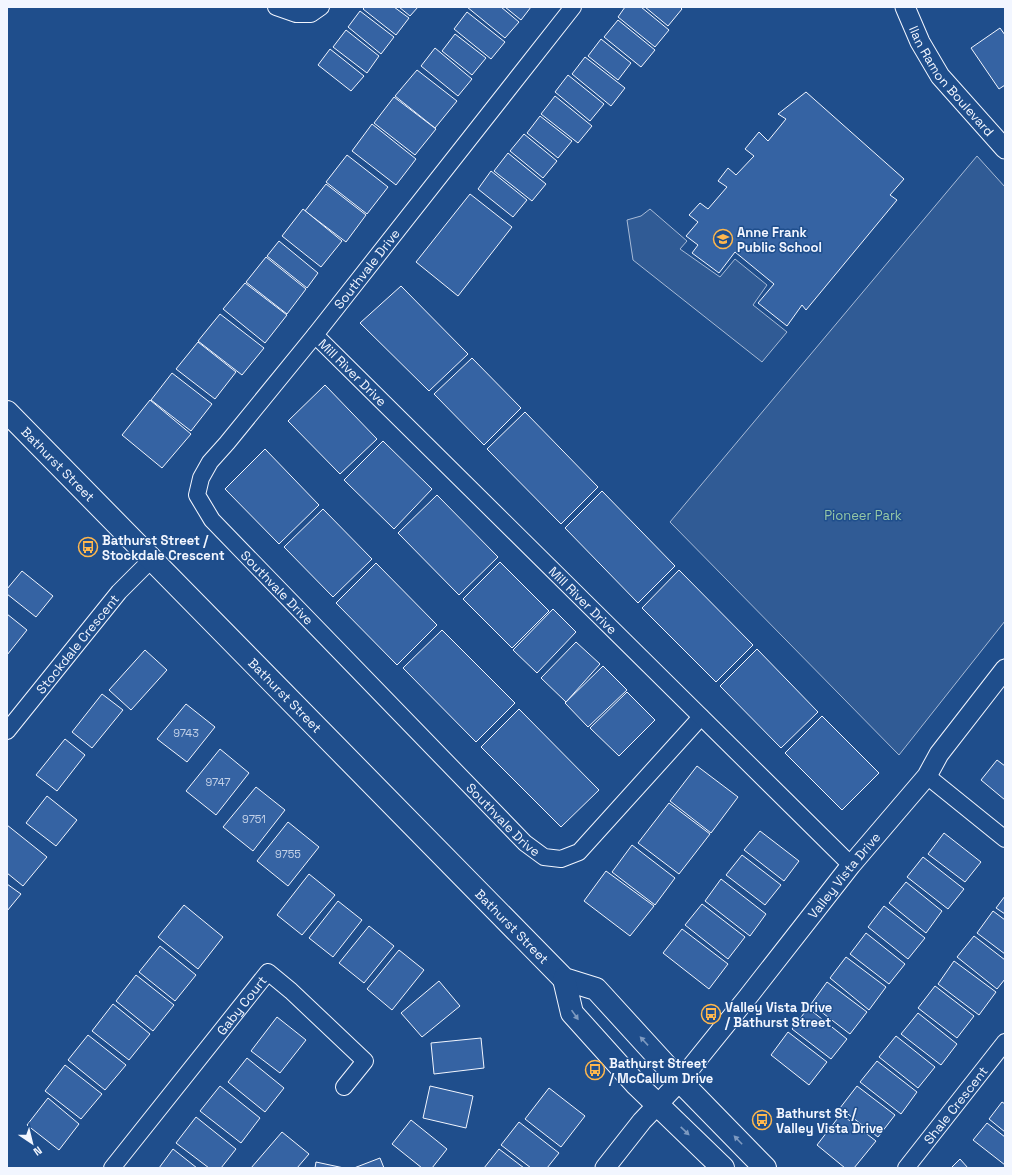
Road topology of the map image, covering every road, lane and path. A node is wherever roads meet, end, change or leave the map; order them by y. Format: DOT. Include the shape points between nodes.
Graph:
graph roads {
  1 [pos="276,7"];
  2 [pos="321,7"];
  3 [pos="573,7"];
  4 [pos="905,7"];
  5 [pos="1005,150"];
  6 [pos="315,335"];
  7 [pos="7,412"];
  8 [pos="151,560"];
  9 [pos="1005,669"];
  10 [pos="701,717"];
  11 [pos="7,731"];
  12 [pos="927,776"];
  13 [pos="1005,839"];
  14 [pos="851,865"];
  15 [pos="564,978"];
  16 [pos="1005,1042"];
  17 [pos="680,1081"];
  18 [pos="344,1087"];
  19 [pos="657,1104"];
  20 [pos="112,1168"];
  21 [pos="605,1168"];
  22 [pos="723,1168"];
  23 [pos="765,1168"];
  24 [pos="906,1168"];
  1 -- 2 [label="street" via="296,14 311,14"];
  3 -- 6 [label="street, Southvale Drive"];
  4 -- 5 [label="street, Ilan Ramon Boulevard" via="920,42 940,76"];
  6 -- 10 [label="street, Mill River Drive"];
  6 -- 10 [label="street, Southvale Drive" via="210,462 201,478 197,495 212,520 525,843 544,857 561,858 579,852"];
  7 -- 8 [label="main road, Bathurst Street"];
  8 -- 11 [label="street, Stockdale Crescent" via="119,592"];
  8 -- 15 [label="main road, Bathurst Street"];
  9 -- 12 [label="street, Valley Vista Drive" via="939,754"];
  10 -- 14 [label="street, Mill River Drive"];
  12 -- 13 [label="street"];
  12 -- 14 [label="street, Valley Vista Drive"];
  14 -- 17 [label="street, Valley Vista Drive"];
  17 -- 15 [label="main road, Bathurst Street, one-way" via="596,989"];
  15 -- 19 [label="main road, one-way" via="572,1013"];
  16 -- 24 [label="street, Shale Crescent"];
  17 -- 19 [label="street, Valley Vista Drive"];
  23 -- 17 [label="main road, Bathurst Street, one-way"];
  18 -- 20 [label="street, Gaby Court" via="365,1061 292,991 268,972"];
  19 -- 21 [label="street, Valley Vista Drive"];
  19 -- 22 [label="main road, one-way"];
}
